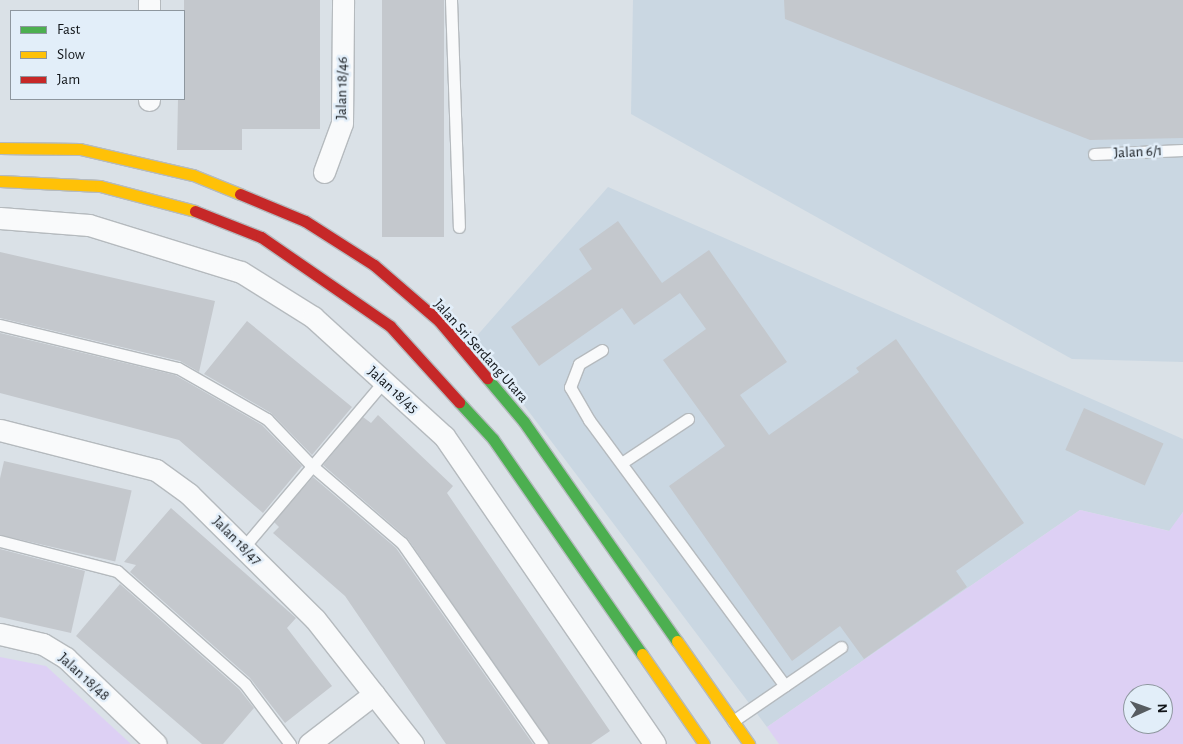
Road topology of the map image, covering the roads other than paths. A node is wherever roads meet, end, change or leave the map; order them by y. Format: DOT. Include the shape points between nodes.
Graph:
graph roads {
  1 [pos="343,0"];
  2 [pos="451,0"];
  3 [pos="0,148"];
  4 [pos="1183,150"];
  5 [pos="1094,154"];
  6 [pos="324,172"];
  7 [pos="0,182"];
  8 [pos="0,218"];
  9 [pos="459,227"];
  10 [pos="0,325"];
  11 [pos="602,350"];
  12 [pos="384,381"];
  13 [pos="688,419"];
  14 [pos="0,430"];
  15 [pos="623,462"];
  16 [pos="312,466"];
  17 [pos="0,541"];
  18 [pos="243,548"];
  19 [pos="0,634"];
  20 [pos="841,646"];
  21 [pos="785,686"];
  22 [pos="374,694"];
  23 [pos="733,721"];
  24 [pos="653,743"];
  25 [pos="156,744"];
  26 [pos="290,744"];
  27 [pos="308,744"];
  28 [pos="413,744"];
  29 [pos="542,744"];
  30 [pos="704,744"];
  31 [pos="749,744"];
  1 -- 6 [label="street, Jalan 18/46" via="342,123"];
  2 -- 9 [label="lane"];
  3 -- 23 [label="street, Jalan Sri Serdang Utara" via="80,150 193,175 305,221 374,265 439,322 524,422"];
  4 -- 5 [label="lane, Jalan 6/1"];
  7 -- 30 [label="street" via="100,186 181,206 261,237 390,326 493,439"];
  8 -- 12 [label="street, Jalan 18/45" via="89,225 241,272 313,318"];
  10 -- 16 [label="lane" via="178,368 267,418"];
  11 -- 15 [label="lane" via="579,364 570,387 589,420"];
  12 -- 16 [label="lane"];
  12 -- 24 [label="street, Jalan 18/45" via="444,436"];
  13 -- 15 [label="lane"];
  14 -- 18 [label="street, Jalan 18/47" via="156,470 189,494"];
  15 -- 21 [label="lane"];
  16 -- 18 [label="lane"];
  16 -- 29 [label="lane" via="402,543"];
  17 -- 26 [label="lane" via="117,571 245,684"];
  18 -- 22 [label="street, Jalan 18/47" via="315,619"];
  19 -- 25 [label="street, Jalan 18/48" via="43,644 66,658"];
  20 -- 21 [label="lane"];
  21 -- 23 [label="lane"];
  22 -- 27 [label="street"];
  22 -- 28 [label="street, Jalan 18/47"];
  23 -- 31 [label="street, Jalan Sri Serdang Utara"];
}
